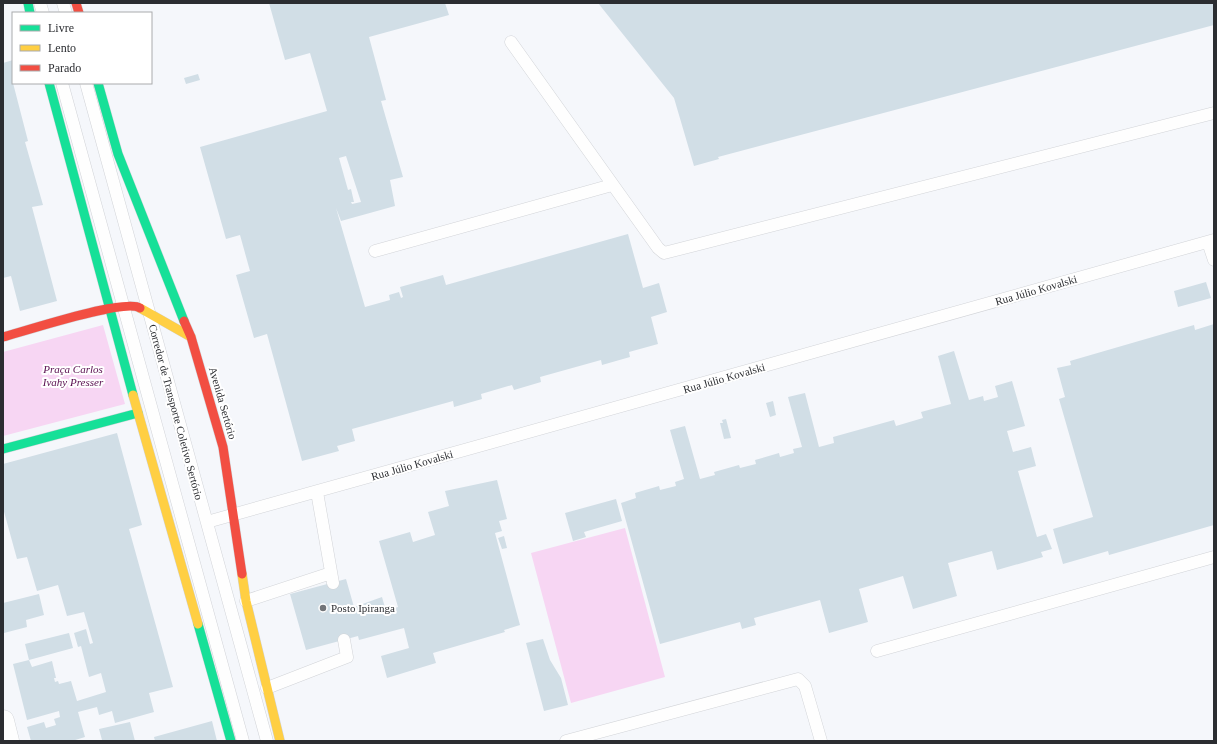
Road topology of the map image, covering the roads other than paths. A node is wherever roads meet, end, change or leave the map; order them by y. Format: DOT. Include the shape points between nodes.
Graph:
graph roads {
  1 [pos="511,42"];
  2 [pos="49,84"];
  3 [pos="62,84"];
  4 [pos="86,84"];
  5 [pos="98,84"];
  6 [pos="1214,113"];
  7 [pos="612,186"];
  8 [pos="1211,241"];
  9 [pos="375,252"];
  10 [pos="1214,260"];
  11 [pos="123,306"];
  12 [pos="109,308"];
  13 [pos="149,312"];
  14 [pos="3,337"];
  15 [pos="191,337"];
  16 [pos="138,413"];
  17 [pos="3,449"];
  18 [pos="317,492"];
  19 [pos="233,514"];
  20 [pos="207,522"];
  21 [pos="1214,557"];
  22 [pos="246,601"];
  23 [pos="344,640"];
  24 [pos="877,651"];
  25 [pos="267,688"];
  26 [pos="3,721"];
  27 [pos="8,741"];
  28 [pos="230,741"];
  29 [pos="243,741"];
  30 [pos="267,741"];
  31 [pos="280,741"];
  32 [pos="566,741"];
  33 [pos="821,741"];
  1 -- 7 [label="lane"];
  2 -- 12 [label="main road"];
  3 -- 11 [label="lane, Corredor de Transporte Coletivo Sertório"];
  4 -- 13 [label="lane, Corredor de Transporte Coletivo Sertório"];
  5 -- 15 [label="main road, Avenida Sertório" via="118,154"];
  6 -- 7 [label="lane" via="669,253 661,251"];
  7 -- 9 [label="lane"];
  8 -- 10 [label="lane"];
  8 -- 18 [label="lane, Rua Júlio Kovalski"];
  11 -- 12 [label="main road"];
  11 -- 13 [label="main road" via="136,305"];
  11 -- 29 [label="lane, Corredor de Transporte Coletivo Sertório"];
  12 -- 14 [label="main road"];
  12 -- 16 [label="main road"];
  13 -- 15 [label="main road"];
  13 -- 20 [label="lane, Corredor de Transporte Coletivo Sertório"];
  15 -- 19 [label="main road, Avenida Sertório" via="223,447"];
  16 -- 17 [label="main road"];
  16 -- 28 [label="main road"];
  18 -- 19 [label="lane, Rua Júlio Kovalski"];
  18 -- 22 [label="lane" via="332,578"];
  19 -- 20 [label="lane, Rua Júlio Kovalski"];
  19 -- 22 [label="main road, Avenida Sertório"];
  20 -- 30 [label="lane, Corredor de Transporte Coletivo Sertório"];
  21 -- 24 [label="lane"];
  22 -- 25 [label="main road, Avenida Sertório"];
  23 -- 25 [label="lane" via="347,657"];
  25 -- 31 [label="main road, Avenida Sertório"];
  26 -- 27 [label="street"];
  32 -- 33 [label="lane" via="798,679 805,686"];
}
